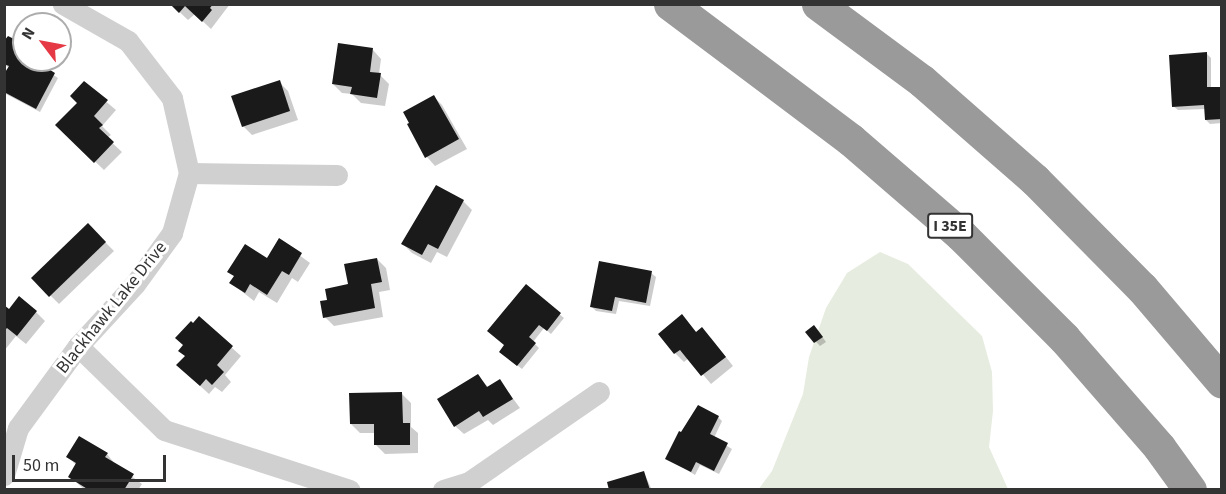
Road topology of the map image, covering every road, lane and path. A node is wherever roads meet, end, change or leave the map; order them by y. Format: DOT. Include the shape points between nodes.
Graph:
graph roads {
  1 [pos="63,4"];
  2 [pos="670,4"];
  3 [pos="818,4"];
  4 [pos="189,173"];
  5 [pos="337,175"];
  6 [pos="78,346"];
  7 [pos="1221,382"];
  8 [pos="599,393"];
  9 [pos="4,475"];
  10 [pos="350,489"];
  11 [pos="443,489"];
  12 [pos="1190,489"];
  1 -- 4 [label="street, Blackhawk Lake Drive" via="128,41 172,98"];
  2 -- 12 [label="highway, I 35E" via="851,140 961,235 1064,338 1159,447"];
  3 -- 7 [label="highway" via="922,81 1035,180 1142,288"];
  4 -- 5 [label="street"];
  4 -- 6 [label="street, Blackhawk Lake Drive" via="172,233 135,284"];
  6 -- 9 [label="street, Blackhawk Lake Drive" via="18,428"];
  6 -- 10 [label="street" via="164,430"];
  8 -- 11 [label="street" via="469,482"];
}
